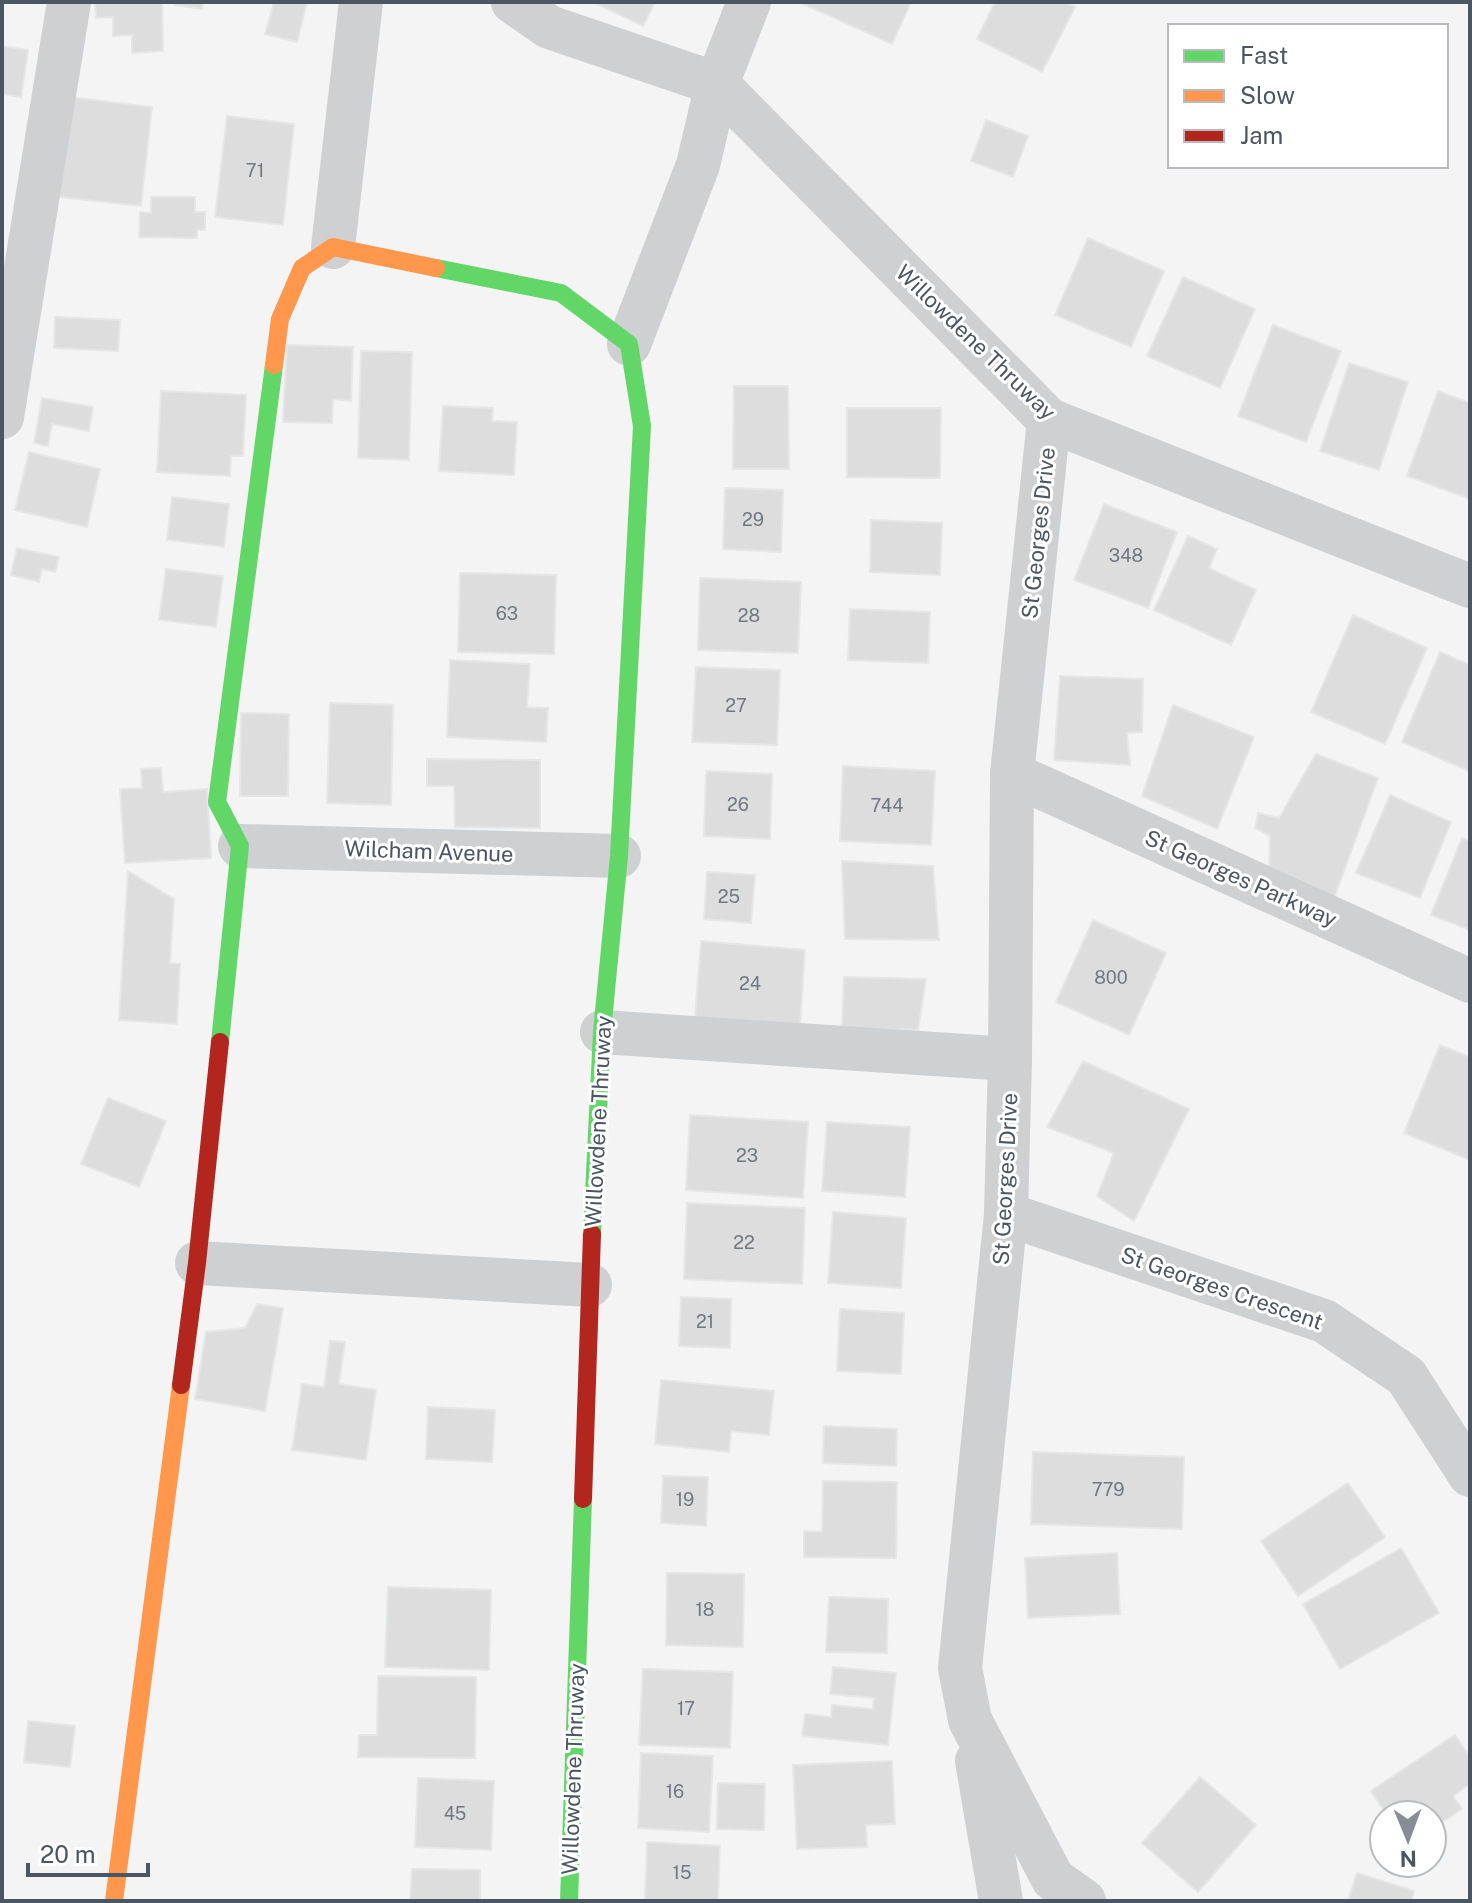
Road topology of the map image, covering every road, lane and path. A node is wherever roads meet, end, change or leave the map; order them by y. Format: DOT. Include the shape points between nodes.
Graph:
graph roads {
  1 [pos="69,2"];
  2 [pos="361,2"];
  3 [pos="513,2"];
  4 [pos="749,2"];
  5 [pos="717,84"];
  6 [pos="333,247"];
  7 [pos="629,344"];
  8 [pos="2,417"];
  9 [pos="1049,420"];
  10 [pos="1470,586"];
  11 [pos="1012,774"];
  12 [pos="240,846"];
  13 [pos="619,856"];
  14 [pos="1470,981"];
  15 [pos="602,1032"];
  16 [pos="1010,1059"];
  17 [pos="1006,1214"];
  18 [pos="197,1263"];
  19 [pos="590,1285"];
  20 [pos="1470,1475"];
  21 [pos="970,1720"];
  22 [pos="114,1901"];
  23 [pos="569,1901"];
  24 [pos="1001,1901"];
  25 [pos="1084,1901"];
  1 -- 8 [label="street"];
  2 -- 6 [label="street"];
  3 -- 5 [label="street, Willowdene Thruway" via="549,27"];
  4 -- 5 [label="street"];
  5 -- 7 [label="street" via="698,165"];
  5 -- 9 [label="street, Willowdene Thruway"];
  6 -- 7 [label="street" via="561,293"];
  6 -- 12 [label="street" via="302,268 280,319 217,802"];
  7 -- 13 [label="street, Willowdene Thruway" via="642,426"];
  9 -- 10 [label="street, Willowdene Thruway"];
  9 -- 11 [label="street, St Georges Drive"];
  11 -- 14 [label="street, St Georges Parkway"];
  11 -- 16 [label="street, St Georges Drive"];
  12 -- 13 [label="street, Wilcham Avenue"];
  12 -- 18 [label="street"];
  13 -- 15 [label="street, Willowdene Thruway"];
  15 -- 16 [label="street"];
  15 -- 19 [label="street, Willowdene Thruway"];
  16 -- 17 [label="street, St Georges Drive"];
  17 -- 20 [label="street, St Georges Crescent" via="1324,1321 1406,1376"];
  17 -- 21 [label="street, St Georges Drive" via="960,1668"];
  18 -- 19 [label="street"];
  18 -- 22 [label="street"];
  19 -- 23 [label="street, Willowdene Thruway"];
  21 -- 24 [label="street"];
  21 -- 25 [label="street, St Georges Drive" via="1053,1879"];
}
